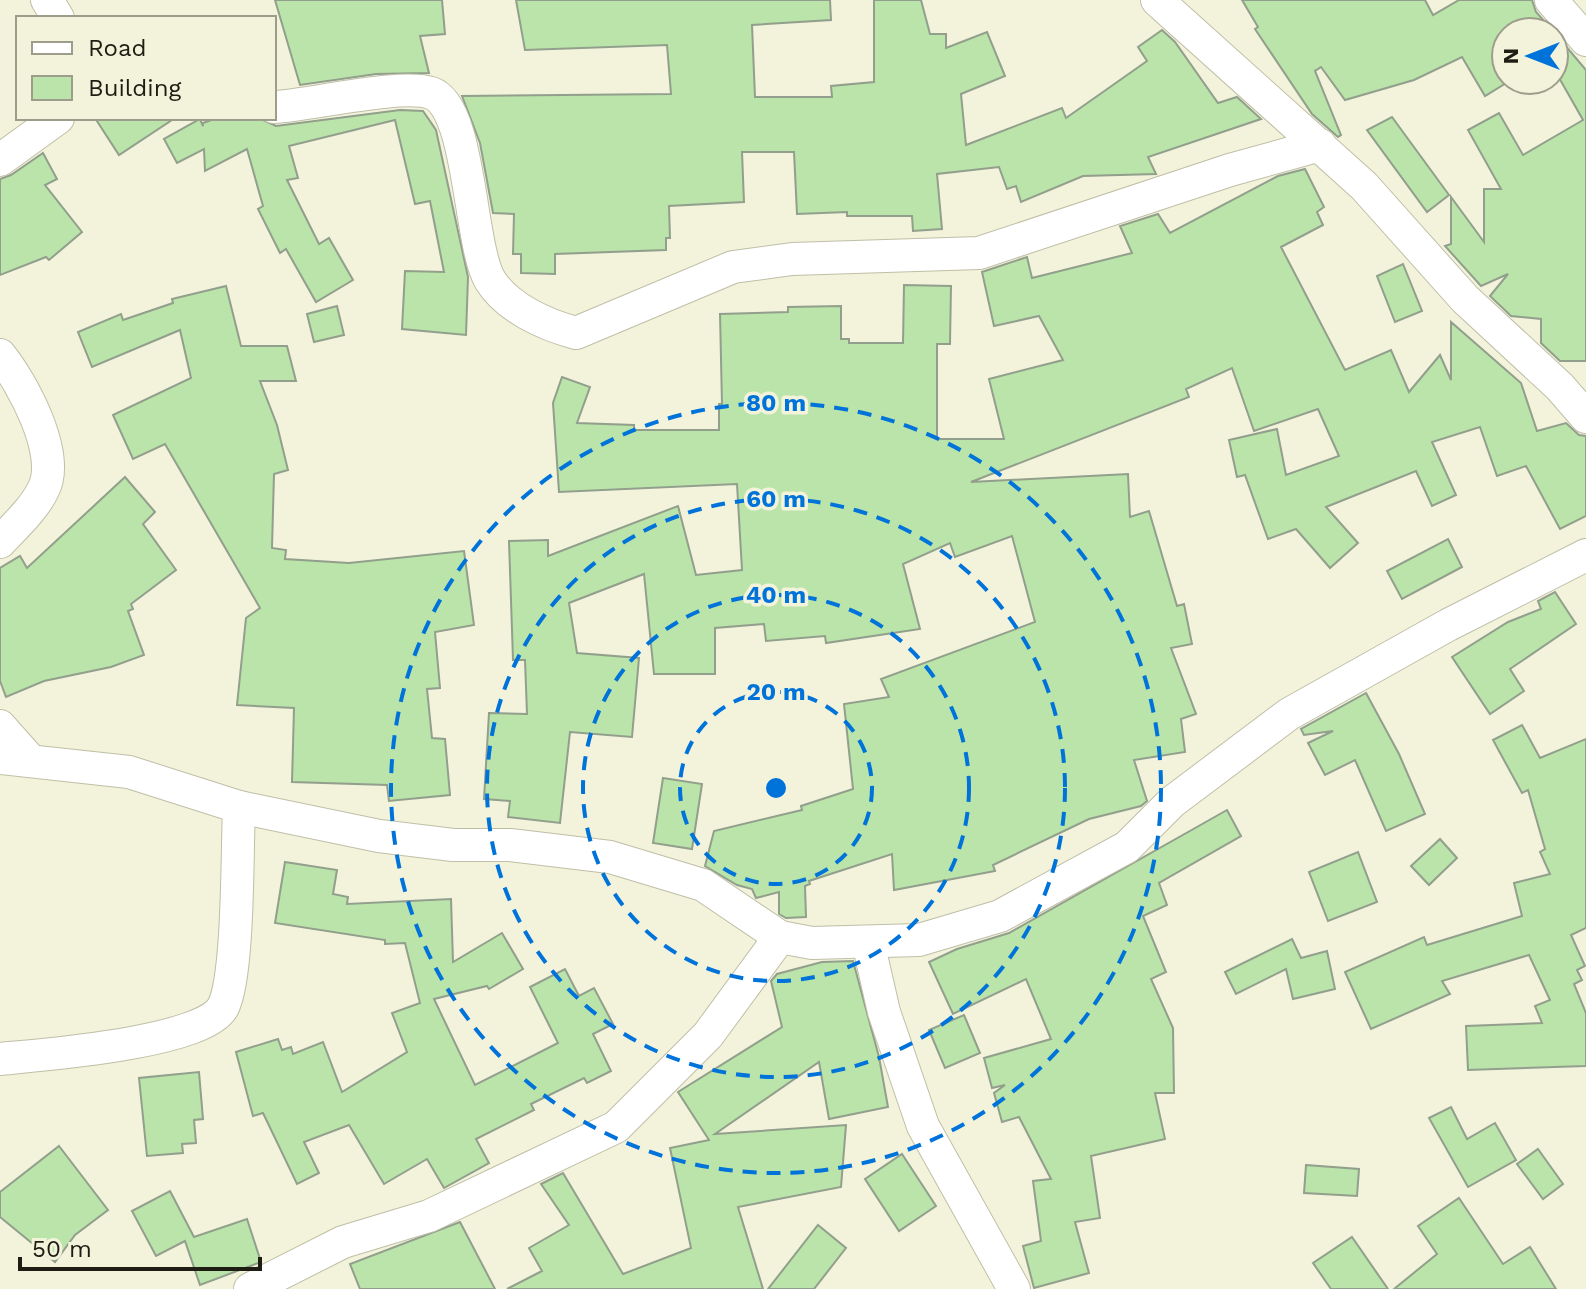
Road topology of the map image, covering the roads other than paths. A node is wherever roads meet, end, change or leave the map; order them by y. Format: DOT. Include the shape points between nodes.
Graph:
graph roads {
  1 [pos="1157,0"];
  2 [pos="1551,0"];
  3 [pos="1586,40"];
  4 [pos="276,107"];
  5 [pos="55,120"];
  6 [pos="1320,145"];
  7 [pos="0,160"];
  8 [pos="0,355"];
  9 [pos="1586,417"];
  10 [pos="0,542"];
  11 [pos="1586,555"];
  12 [pos="0,726"];
  13 [pos="15,760"];
  14 [pos="239,807"];
  15 [pos="780,937"];
  16 [pos="868,942"];
  17 [pos="0,1059"];
  18 [pos="250,1289"];
  19 [pos="1014,1289"];
  1 -- 6 [label="street"];
  2 -- 3 [label="street"];
  4 -- 6 [label="street" via="422,91 440,97 463,152 488,277 511,303 576,333 746,264 979,253"];
  5 -- 7 [label="street"];
  6 -- 9 [label="street" via="1465,299"];
  8 -- 10 [label="street" via="19,378 50,463 45,488"];
  11 -- 16 [label="street" via="1289,714 1172,802 1127,847 1000,916 919,940"];
  12 -- 13 [label="street"];
  13 -- 14 [label="street" via="129,772"];
  14 -- 15 [label="street" via="379,836 610,857 703,885"];
  14 -- 17 [label="street" via="231,972 222,1009 212,1019 139,1041"];
  15 -- 16 [label="street" via="812,943"];
  15 -- 18 [label="street" via="708,1035 616,1127 429,1216 343,1242"];
  16 -- 19 [label="street" via="884,1012 923,1126"];
}
